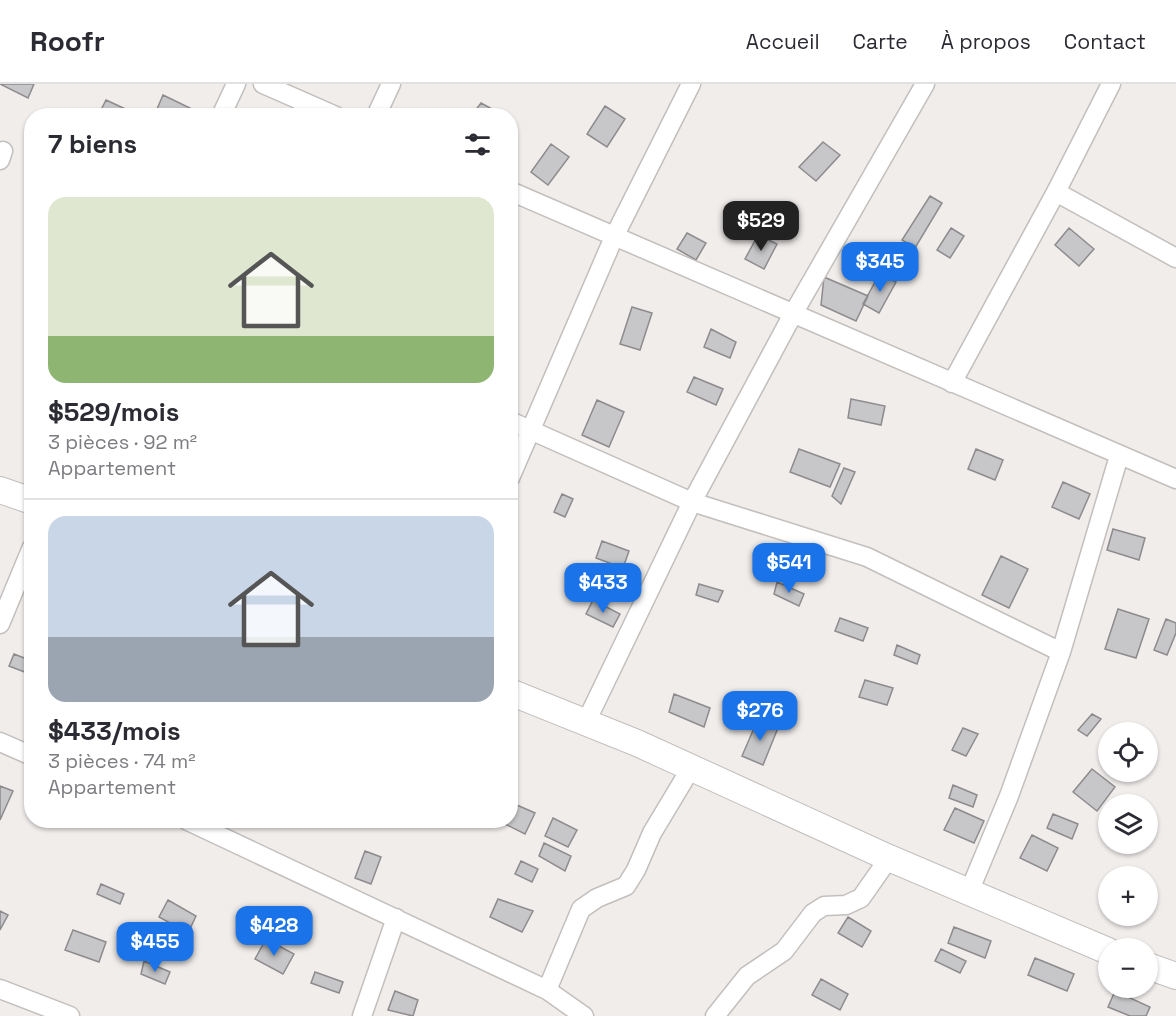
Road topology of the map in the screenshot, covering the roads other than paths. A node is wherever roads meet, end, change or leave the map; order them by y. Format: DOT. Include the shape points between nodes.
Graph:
graph roads {
  1 [pos="236,84"];
  2 [pos="263,84"];
  3 [pos="391,84"];
  4 [pos="691,84"];
  5 [pos="925,84"];
  6 [pos="1111,84"];
  7 [pos="225,108"];
  8 [pos="318,108"];
  9 [pos="380,108"];
  10 [pos="1056,192"];
  11 [pos="518,195"];
  12 [pos="614,237"];
  13 [pos="1176,258"];
  14 [pos="793,314"];
  15 [pos="952,383"];
  16 [pos="518,425"];
  17 [pos="532,431"];
  18 [pos="1119,456"];
  19 [pos="518,461"];
  20 [pos="1176,478"];
  21 [pos="0,490"];
  22 [pos="24,498"];
  23 [pos="692,502"];
  24 [pos="24,566"];
  25 [pos="0,624"];
  26 [pos="1061,651"];
  27 [pos="518,695"];
  28 [pos="586,722"];
  29 [pos="0,742"];
  30 [pos="24,752"];
  31 [pos="691,768"];
  32 [pos="203,828"];
  33 [pos="889,858"];
  34 [pos="969,892"];
  35 [pos="396,918"];
  36 [pos="1098,947"];
  37 [pos="1158,970"];
  38 [pos="1176,976"];
  39 [pos="0,989"];
  40 [pos="547,990"];
  41 [pos="70,1016"];
  42 [pos="362,1016"];
  43 [pos="584,1016"];
  44 [pos="715,1016"];
  1 -- 7 [label="street"];
  2 -- 8 [label="street"];
  3 -- 9 [label="street"];
  4 -- 12 [label="street"];
  5 -- 14 [label="street"];
  6 -- 10 [label="street"];
  10 -- 13 [label="street"];
  10 -- 15 [label="street"];
  11 -- 12 [label="street"];
  12 -- 14 [label="street"];
  12 -- 17 [label="street"];
  14 -- 15 [label="street"];
  14 -- 23 [label="street"];
  15 -- 18 [label="street"];
  16 -- 17 [label="street"];
  17 -- 19 [label="street"];
  17 -- 23 [label="street"];
  18 -- 20 [label="street"];
  18 -- 26 [label="street"];
  21 -- 22 [label="main road"];
  23 -- 26 [label="street" via="867,557"];
  23 -- 28 [label="street"];
  24 -- 25 [label="street"];
  26 -- 34 [label="street" via="1009,796"];
  27 -- 28 [label="main road"];
  28 -- 31 [label="main road"];
  29 -- 30 [label="street"];
  31 -- 33 [label="main road"];
  31 -- 40 [label="street" via="626,886 580,909"];
  32 -- 35 [label="street"];
  33 -- 34 [label="main road"];
  33 -- 44 [label="street" via="861,898 846,905 824,906 813,913 783,951 747,976"];
  34 -- 36 [label="main road"];
  35 -- 40 [label="street"];
  35 -- 42 [label="street"];
  37 -- 38 [label="main road"];
  39 -- 41 [label="street"];
  40 -- 43 [label="street"];
}
